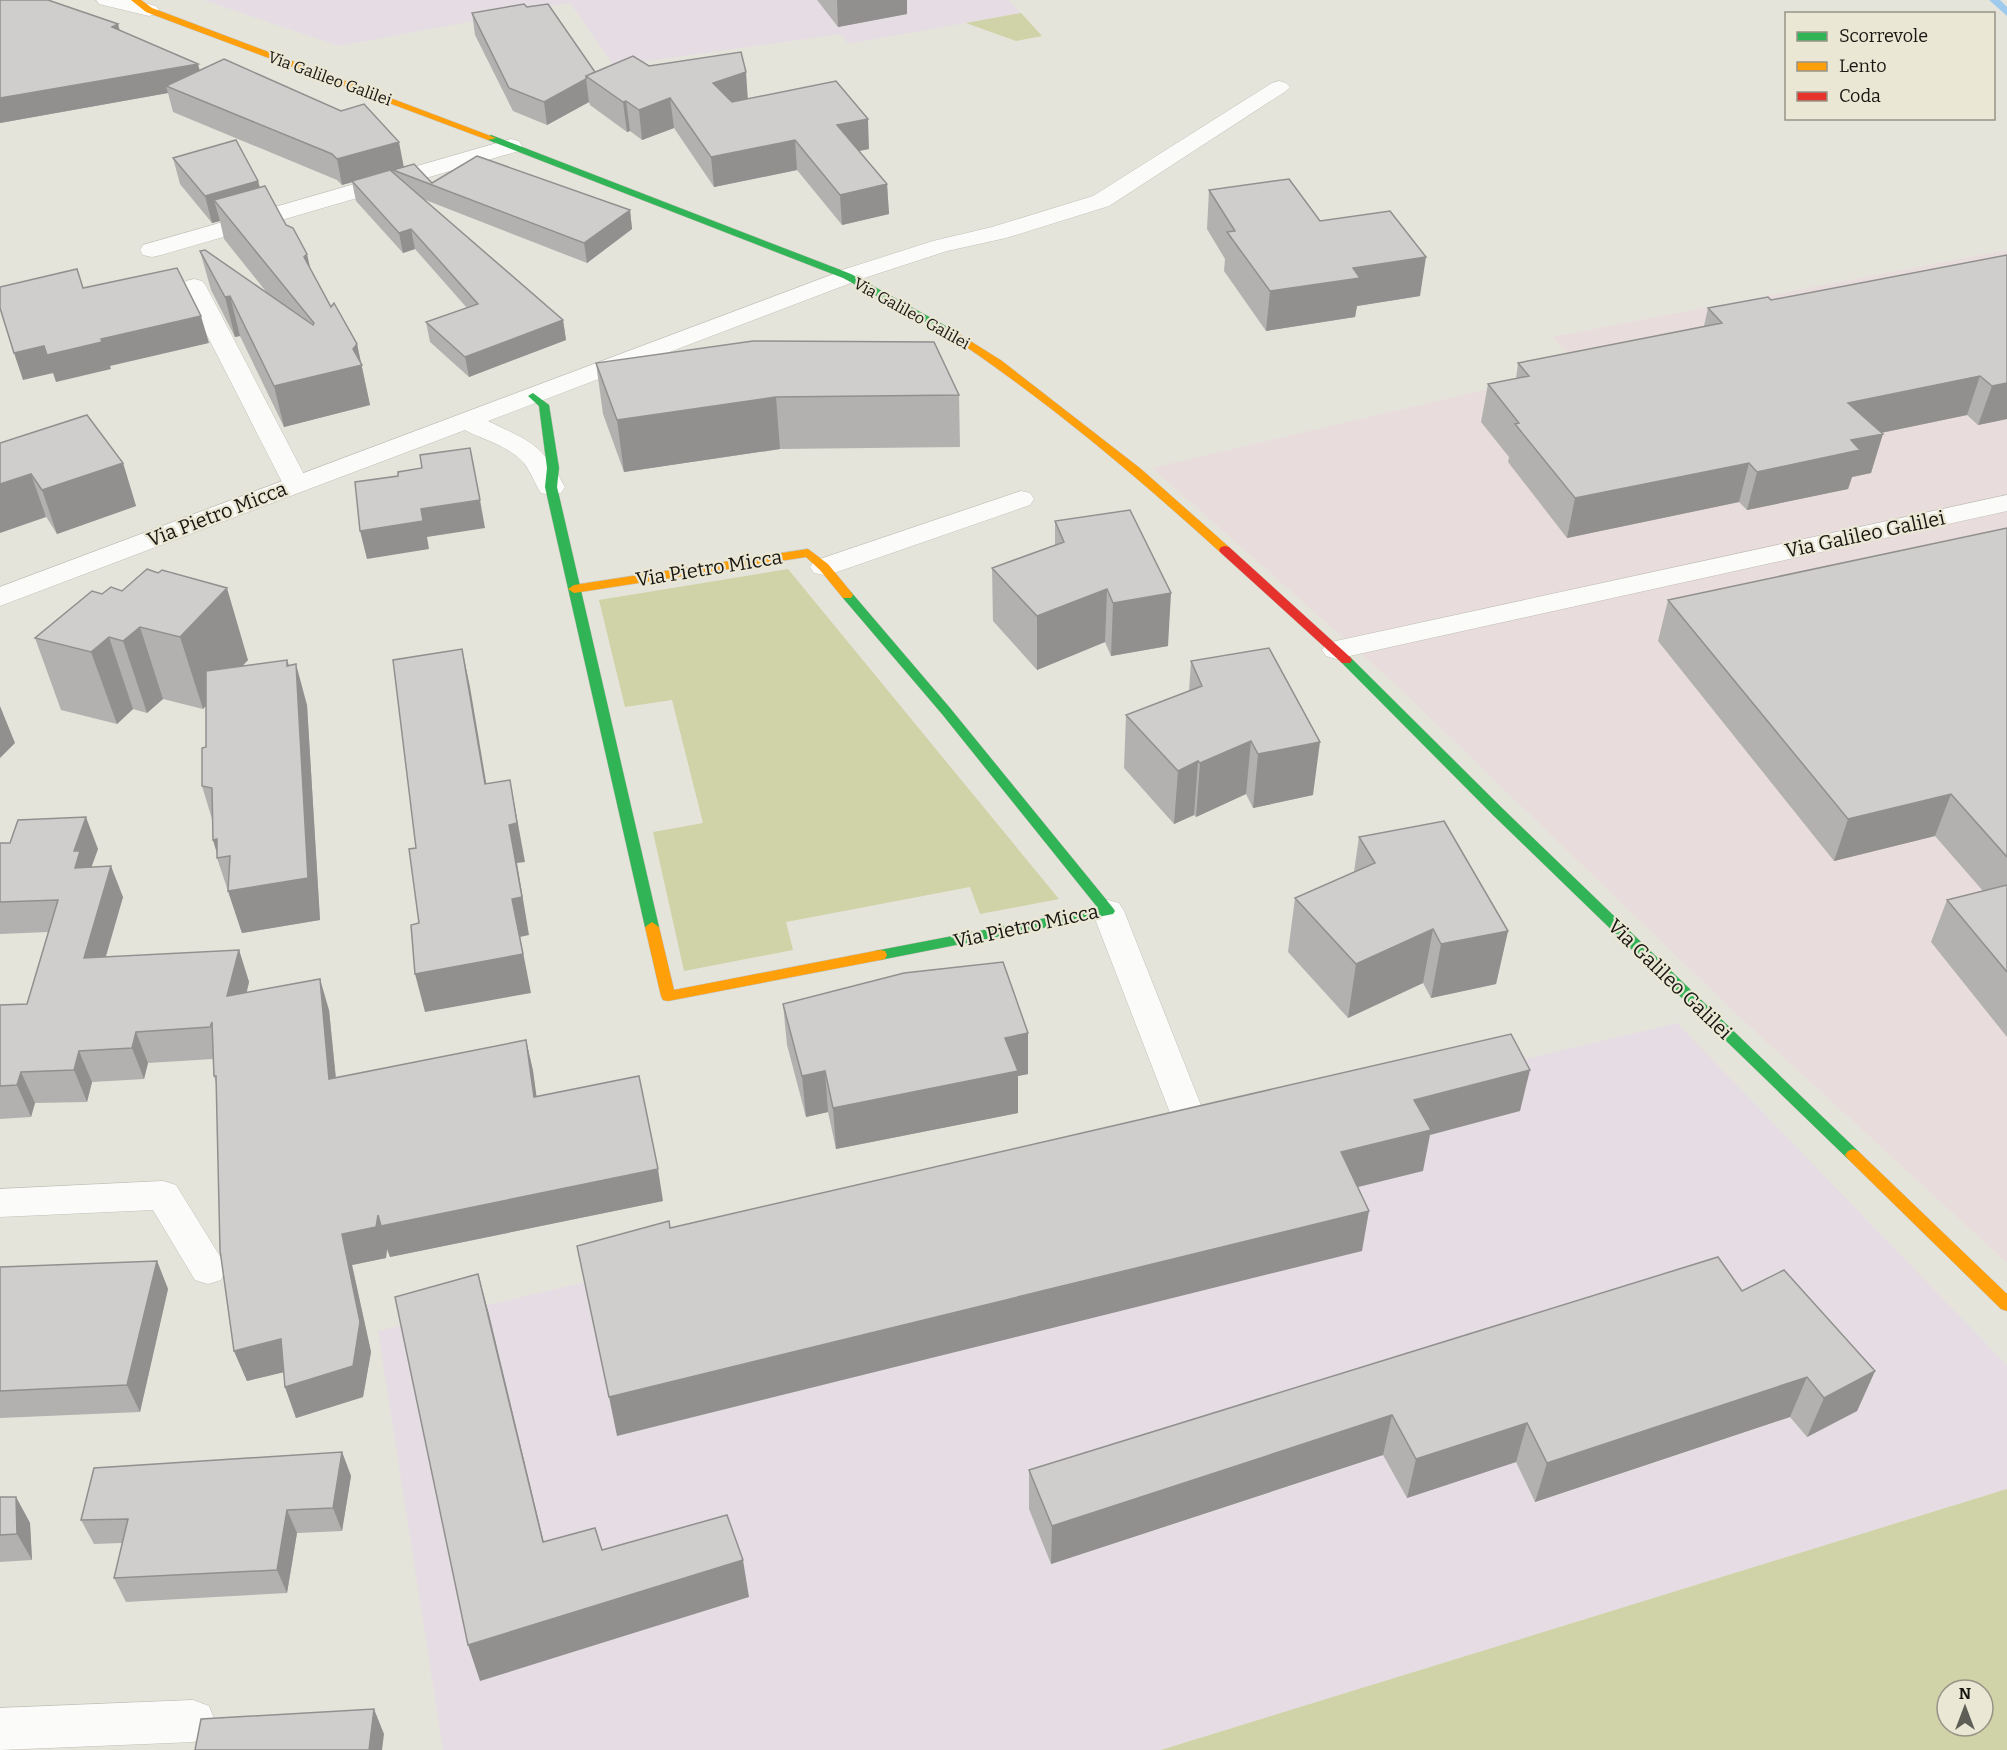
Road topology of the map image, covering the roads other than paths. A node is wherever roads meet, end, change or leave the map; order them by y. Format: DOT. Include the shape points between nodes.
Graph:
graph roads {
  1 [pos="106,0"];
  2 [pos="142,5"];
  3 [pos="1279,87"];
  4 [pos="511,146"];
  5 [pos="152,250"];
  6 [pos="847,276"];
  7 [pos="194,286"];
  8 [pos="533,396"];
  9 [pos="468,421"];
  10 [pos="296,484"];
  11 [pos="551,487"];
  12 [pos="1021,499"];
  13 [pos="2007,503"];
  14 [pos="824,567"];
  15 [pos="574,590"];
  16 [pos="0,597"];
  17 [pos="1336,650"];
  18 [pos="1108,911"];
  19 [pos="1189,1118"];
  20 [pos="0,1203"];
  21 [pos="207,1269"];
  22 [pos="2007,1304"];
  23 [pos="193,1721"];
  24 [pos="0,1730"];
  1 -- 2 [label="lane, Via Galileo Galilei"];
  2 -- 4 [label="street, Via Galileo Galilei"];
  3 -- 6 [label="lane" via="1101,201"];
  4 -- 5 [label="street"];
  4 -- 6 [label="street, Via Galileo Galilei"];
  6 -- 8 [label="street, Via Pietro Micca"];
  6 -- 17 [label="street, Via Galileo Galilei" via="938,323 998,363 1137,471"];
  7 -- 10 [label="lane"];
  8 -- 9 [label="street, Via Pietro Micca"];
  8 -- 11 [label="street, Via Pietro Micca" via="544,405 553,468"];
  9 -- 10 [label="street, Via Pietro Micca"];
  9 -- 11 [label="street, Via Pietro Micca" via="526,450"];
  10 -- 16 [label="street, Via Pietro Micca"];
  11 -- 15 [label="street, Via Pietro Micca"];
  12 -- 14 [label="lane"];
  13 -- 17 [label="lane, Via Galileo Galilei"];
  14 -- 15 [label="street, Via Pietro Micca" via="808,553"];
  14 -- 18 [label="street, Via Pietro Micca"];
  15 -- 18 [label="street, Via Pietro Micca" via="668,996"];
  17 -- 22 [label="street, Via Galileo Galilei"];
  18 -- 19 [label="lane"];
  20 -- 21 [label="lane" via="163,1195"];
  23 -- 24 [label="street"];
}
